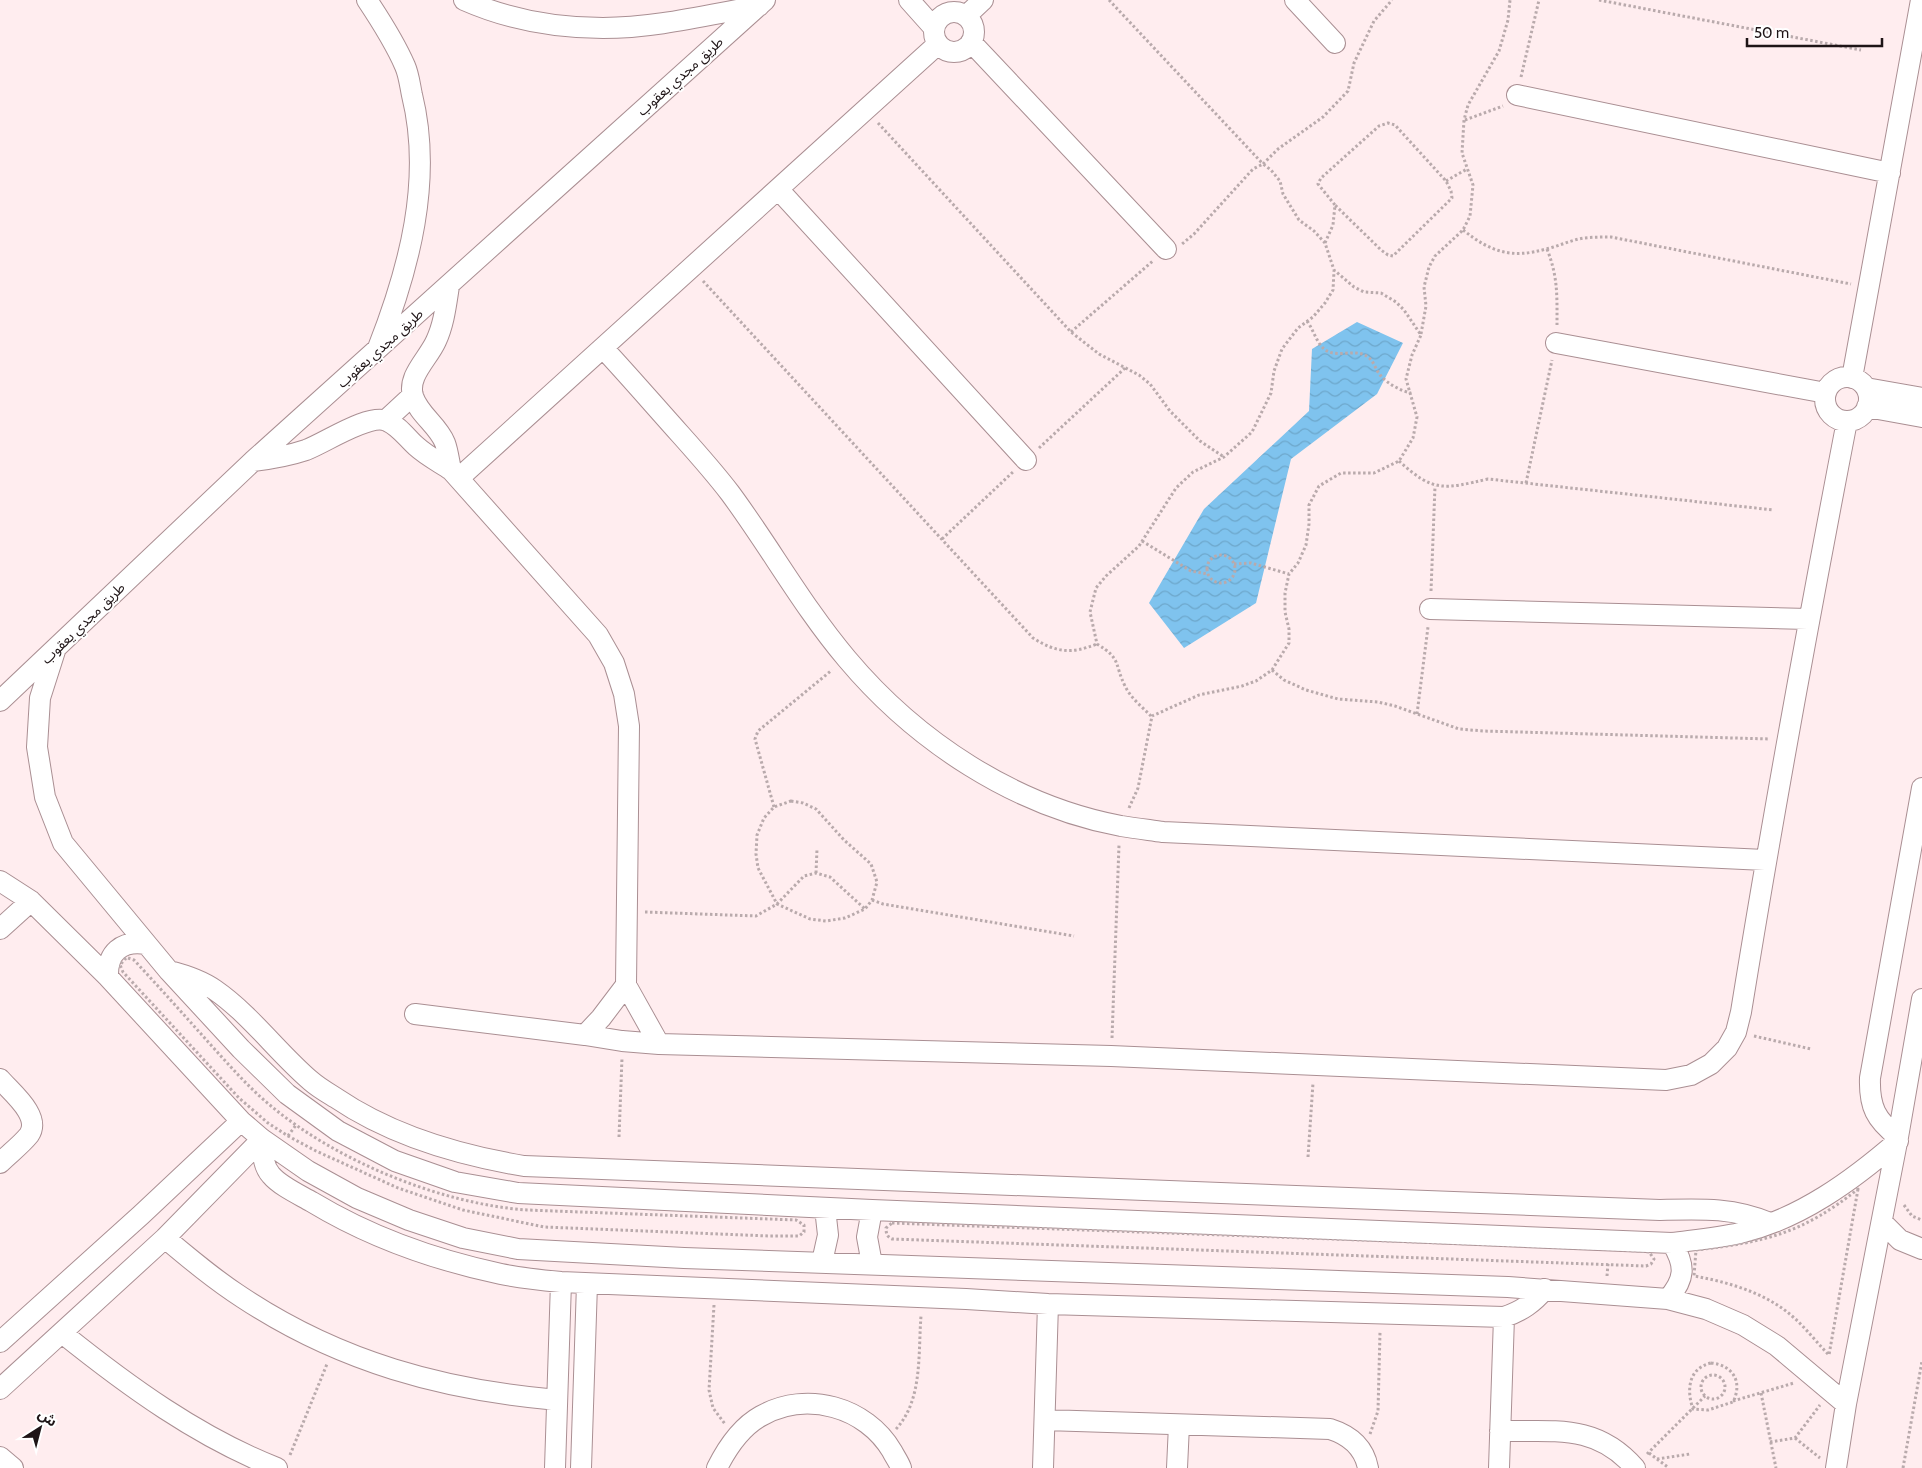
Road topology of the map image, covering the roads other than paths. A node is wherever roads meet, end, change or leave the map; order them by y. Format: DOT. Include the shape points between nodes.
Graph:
graph roads {
  1 [pos="367,0"];
  2 [pos="464,0"];
  3 [pos="909,0"];
  4 [pos="983,0"];
  5 [pos="1295,0"];
  6 [pos="1921,0"];
  7 [pos="762,3"];
  8 [pos="959,10"];
  9 [pos="936,36"];
  10 [pos="971,42"];
  11 [pos="1335,43"];
  12 [pos="1517,95"];
  13 [pos="1890,173"];
  14 [pos="778,189"];
  15 [pos="1166,249"];
  16 [pos="449,286"];
  17 [pos="1556,343"];
  18 [pos="603,348"];
  19 [pos="377,351"];
  20 [pos="1862,391"];
  21 [pos="1826,393"];
  22 [pos="413,395"];
  23 [pos="1922,398"];
  24 [pos="1922,417"];
  25 [pos="386,420"];
  26 [pos="1847,421"];
  27 [pos="1026,460"];
  28 [pos="253,461"];
  29 [pos="455,474"];
  30 [pos="1430,609"];
  31 [pos="1808,619"];
  32 [pos="55,650"];
  33 [pos="0,701"];
  34 [pos="1922,788"];
  35 [pos="1765,860"];
  36 [pos="0,881"];
  37 [pos="31,901"];
  38 [pos="0,929"];
  39 [pos="146,944"];
  40 [pos="170,971"];
  41 [pos="108,978"];
  42 [pos="626,985"];
  43 [pos="1922,999"];
  44 [pos="415,1014"];
  45 [pos="585,1035"];
  46 [pos="659,1044"];
  47 [pos="0,1079"];
  48 [pos="241,1121"];
  49 [pos="262,1139"];
  50 [pos="1898,1139"];
  51 [pos="0,1163"];
  52 [pos="825,1208"];
  53 [pos="872,1210"];
  54 [pos="1882,1222"];
  55 [pos="1770,1223"];
  56 [pos="165,1238"];
  57 [pos="1672,1243"];
  58 [pos="1922,1248"];
  59 [pos="684,1258"];
  60 [pos="822,1262"];
  61 [pos="872,1264"];
  62 [pos="966,1267"];
  63 [pos="561,1282"];
  64 [pos="586,1284"];
  65 [pos="684,1288"];
  66 [pos="1545,1289"];
  67 [pos="966,1299"];
  68 [pos="1668,1299"];
  69 [pos="1048,1304"];
  70 [pos="1504,1317"];
  71 [pos="62,1333"];
  72 [pos="0,1342"];
  73 [pos="0,1389"];
  74 [pos="558,1400"];
  75 [pos="1846,1404"];
  76 [pos="1045,1420"];
  77 [pos="1179,1424"];
  78 [pos="1500,1431"];
  79 [pos="0,1457"];
  80 [pos="1365,1459"];
  81 [pos="283,1464"];
  82 [pos="1831,1465"];
  83 [pos="1634,1467"];
  84 [pos="13,1468"];
  85 [pos="555,1468"];
  86 [pos="581,1468"];
  87 [pos="717,1468"];
  88 [pos="901,1468"];
  89 [pos="1044,1468"];
  90 [pos="1178,1468"];
  91 [pos="1499,1468"];
  1 -- 19 [label="street" via="388,31 406,68 418,116 420,181 413,237 393,309"];
  2 -- 7 [label="street" via="487,10 549,24 603,28 665,23"];
  3 -- 9 [label="street"];
  4 -- 8 [label="street"];
  5 -- 11 [label="street"];
  6 -- 13 [label="street"];
  7 -- 16 [label="street, طريق مجدي يعقوب"];
  8 -- 9 [label="street" via="944,14 937,20"];
  8 -- 10 [label="street" via="973,25"];
  9 -- 10 [label="street" via="944,49 951,51 959,51"];
  9 -- 14 [label="street" via="865,110"];
  10 -- 15 [label="street"];
  12 -- 13 [label="street"];
  13 -- 20 [label="street" via="1868,288"];
  14 -- 18 [label="street"];
  14 -- 27 [label="street"];
  16 -- 19 [label="street, طريق مجدي يعقوب"];
  16 -- 22 [label="street" via="436,342 412,380"];
  17 -- 21 [label="street"];
  18 -- 29 [label="street"];
  18 -- 35 [label="street" via="727,490 807,606 873,689 935,743 969,766 1042,802 1120,826 1163,832"];
  19 -- 28 [label="street, طريق مجدي يعقوب"];
  20 -- 21 [label="street" via="1839,379"];
  20 -- 23 [label="street"];
  20 -- 24 [label="street"];
  20 -- 26 [label="street" via="1860,417"];
  21 -- 26 [label="street" via="1825,401 1832,415"];
  22 -- 25 [label="street"];
  22 -- 29 [label="street" via="445,443"];
  25 -- 28 [label="street" via="368,420 305,450"];
  25 -- 29 [label="street" via="429,457"];
  26 -- 31 [label="street"];
  28 -- 32 [label="street, طريق مجدي يعقوب"];
  29 -- 42 [label="street" via="578,610 614,663 624,694 629,726"];
  30 -- 31 [label="street"];
  31 -- 35 [label="street"];
  32 -- 33 [label="street, طريق مجدي يعقوب"];
  32 -- 39 [label="street" via="40,698 37,747 45,797 63,843"];
  34 -- 50 [label="street" via="1870,1078 1875,1112 1884,1127"];
  35 -- 46 [label="street" via="1736,1032 1727,1048 1711,1064 1691,1075 1666,1080 1111,1056"];
  36 -- 37 [label="street"];
  37 -- 38 [label="street"];
  37 -- 41 [label="street"];
  39 -- 40 [label="street"];
  39 -- 41 [label="street" via="131,944 117,950 111,958"];
  40 -- 52 [label="street" via="287,1094 338,1131 395,1161 455,1182 518,1193"];
  40 -- 55 [label="street" via="193,977 214,989 312,1082 357,1112 422,1141 482,1159 524,1166 1706,1209 1750,1215"];
  41 -- 48 [label="street"];
  42 -- 45 [label="street"];
  42 -- 46 [label="street"];
  43 -- 50 [label="street"];
  44 -- 45 [label="street"];
  45 -- 46 [label="street"];
  47 -- 51 [label="street" via="28,1111 32,1123 28,1135"];
  48 -- 49 [label="street"];
  48 -- 72 [label="street"];
  49 -- 56 [label="street"];
  49 -- 59 [label="street" via="308,1171 357,1198 463,1238 518,1249"];
  49 -- 63 [label="street" via="263,1159 271,1175 340,1219 392,1242 446,1260 502,1274"];
  50 -- 54 [label="street"];
  50 -- 55 [label="street" via="1868,1166 1824,1196"];
  52 -- 53 [label="street"];
  52 -- 60 [label="street" via="828,1235"];
  53 -- 57 [label="street"];
  53 -- 61 [label="street" via="867,1237"];
  54 -- 58 [label="street" via="1900,1240"];
  54 -- 75 [label="street"];
  55 -- 57 [label="street" via="1741,1233"];
  56 -- 71 [label="street"];
  56 -- 74 [label="street" via="244,1299 334,1347 409,1375 465,1389"];
  57 -- 68 [label="street" via="1680,1256 1683,1272 1678,1287"];
  59 -- 60 [label="street"];
  59 -- 65 [label="street"];
  60 -- 61 [label="street"];
  61 -- 62 [label="street"];
  62 -- 66 [label="street"];
  62 -- 67 [label="street"];
  63 -- 64 [label="street"];
  63 -- 74 [label="street"];
  64 -- 65 [label="street"];
  64 -- 86 [label="street"];
  65 -- 67 [label="street"];
  66 -- 68 [label="street"];
  66 -- 70 [label="street" via="1534,1302"];
  67 -- 69 [label="street"];
  68 -- 75 [label="street" via="1706,1309 1742,1325 1777,1346"];
  69 -- 70 [label="street"];
  69 -- 76 [label="street"];
  70 -- 78 [label="street"];
  71 -- 73 [label="street"];
  71 -- 81 [label="street" via="112,1374 162,1408 213,1438"];
  74 -- 85 [label="street"];
  75 -- 82 [label="street"];
  76 -- 77 [label="street"];
  76 -- 89 [label="street"];
  77 -- 80 [label="street" via="1330,1429 1353,1440"];
  77 -- 90 [label="street"];
  78 -- 83 [label="street" via="1580,1433 1601,1440"];
  78 -- 91 [label="street"];
  79 -- 84 [label="street"];
  87 -- 88 [label="street" via="739,1433 761,1416 786,1406 814,1403 841,1408 865,1421 885,1440"];
}
